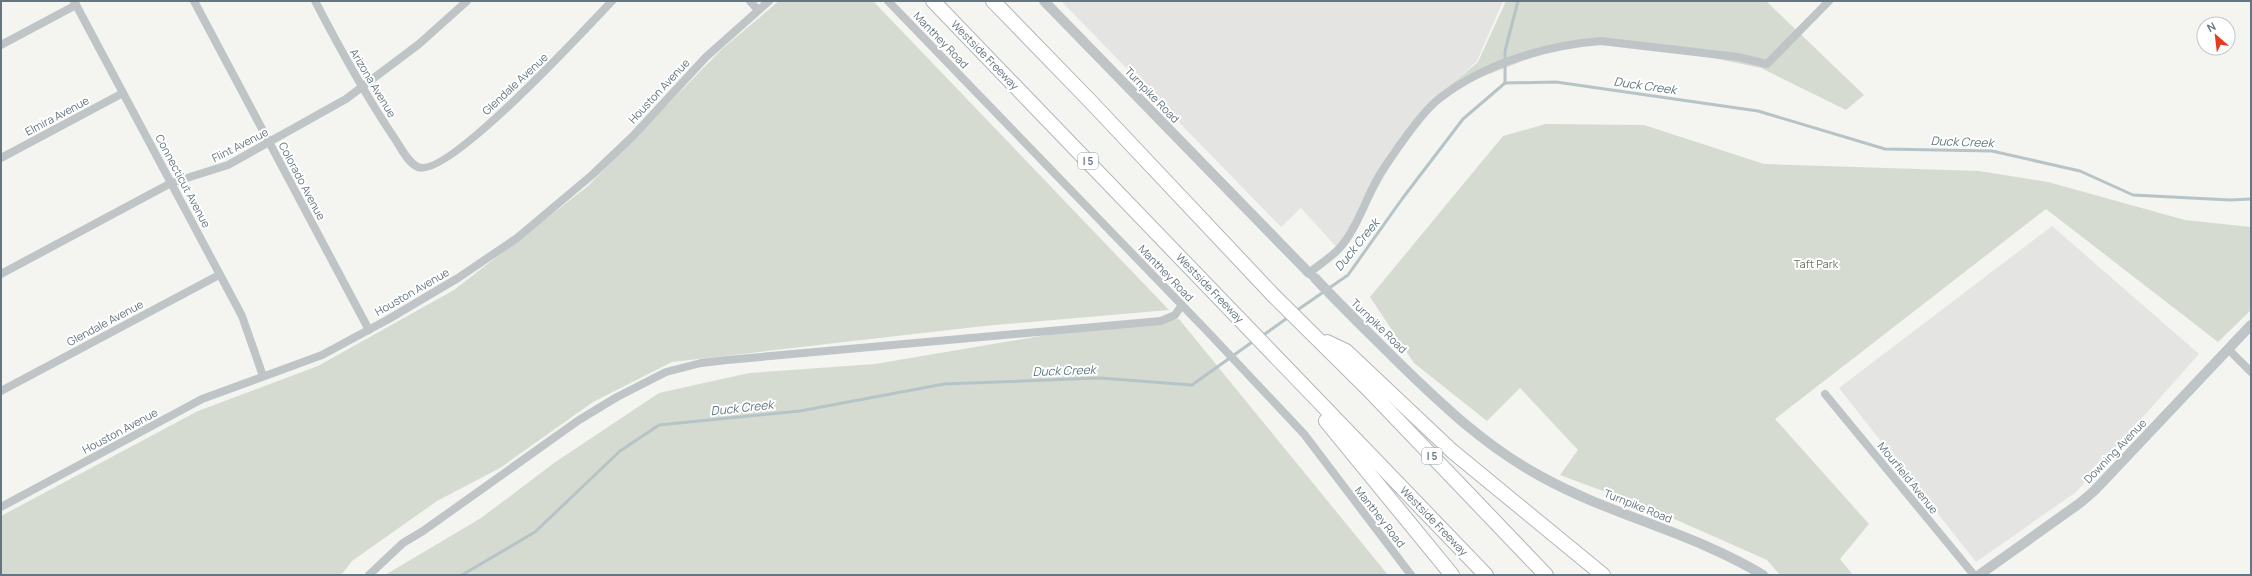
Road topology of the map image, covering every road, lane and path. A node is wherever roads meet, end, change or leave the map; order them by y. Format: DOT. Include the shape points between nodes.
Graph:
graph roads {
  1 [pos="194,1"];
  2 [pos="315,1"];
  3 [pos="467,1"];
  4 [pos="612,1"];
  5 [pos="750,1"];
  6 [pos="769,1"];
  7 [pos="888,1"];
  8 [pos="933,1"];
  9 [pos="993,1"];
  10 [pos="1044,1"];
  11 [pos="1829,1"];
  12 [pos="75,3"];
  13 [pos="758,10"];
  14 [pos="1,45"];
  15 [pos="362,88"];
  16 [pos="123,93"];
  17 [pos="269,143"];
  18 [pos="1,158"];
  19 [pos="422,168"];
  20 [pos="171,183"];
  21 [pos="1,274"];
  22 [pos="219,275"];
  23 [pos="1312,276"];
  24 [pos="1182,305"];
  25 [pos="2251,325"];
  26 [pos="369,330"];
  27 [pos="1317,338"];
  28 [pos="2228,349"];
  29 [pos="2251,372"];
  30 [pos="264,376"];
  31 [pos="1,391"];
  32 [pos="1825,394"];
  33 [pos="1315,397"];
  34 [pos="1,507"];
  35 [pos="369,575"];
  36 [pos="1411,575"];
  37 [pos="1452,575"];
  38 [pos="1486,575"];
  39 [pos="1546,575"];
  40 [pos="1603,575"];
  41 [pos="1763,575"];
  42 [pos="1974,575"];
  43 [pos="1979,575"];
  1 -- 17 [label="street, Colorado Avenue"];
  2 -- 15 [label="street, Arizona Avenue"];
  3 -- 15 [label="street, Flint Avenue" via="419,44"];
  4 -- 19 [label="street, Glendale Avenue" via="528,89 446,157 431,168"];
  5 -- 13 [label="street"];
  6 -- 13 [label="street, Houston Avenue"];
  7 -- 24 [label="street, Manthey Road"];
  8 -- 33 [label="highway, Westside Freeway / I 5"];
  9 -- 27 [label="highway, I 5"];
  10 -- 23 [label="street, Turnpike Road"];
  11 -- 23 [label="street" via="1767,64 1738,57 1601,41 1582,42 1547,50 1483,71 1440,98 1429,109 1381,172 1344,244"];
  12 -- 14 [label="street"];
  12 -- 16 [label="street, Connecticut Avenue"];
  13 -- 26 [label="street, Houston Avenue" via="706,57 612,156 551,210 498,252"];
  15 -- 17 [label="street, Flint Avenue"];
  15 -- 19 [label="street, Arizona Avenue" via="404,153 413,164"];
  16 -- 18 [label="street, Elmira Avenue"];
  16 -- 20 [label="street, Connecticut Avenue"];
  17 -- 20 [label="street, Flint Avenue" via="220,169"];
  17 -- 26 [label="street, Colorado Avenue"];
  20 -- 21 [label="street, Flint Avenue"];
  20 -- 22 [label="street, Connecticut Avenue"];
  22 -- 30 [label="street, Connecticut Avenue" via="242,316"];
  22 -- 31 [label="street, Glendale Avenue"];
  23 -- 41 [label="street, Turnpike Road" via="1435,398 1503,454 1575,494 1734,558"];
  24 -- 35 [label="street" via="1175,315 1161,321 727,360 701,363 666,372 579,420 403,543"];
  24 -- 36 [label="street, Manthey Road" via="1311,442"];
  25 -- 28 [label="street, Downing Avenue"];
  26 -- 30 [label="street, Houston Avenue" via="322,355"];
  27 -- 39 [label="highway, I 5"];
  27 -- 40 [label="highway" via="1346,351 1452,451"];
  28 -- 29 [label="street"];
  28 -- 43 [label="street, Downing Avenue" via="2089,495"];
  30 -- 34 [label="street, Houston Avenue" via="202,400"];
  32 -- 42 [label="street, Mourfield Avenue"];
  33 -- 37 [label="highway" via="1322,416"];
  33 -- 38 [label="highway, Westside Freeway / I 5"];
}
